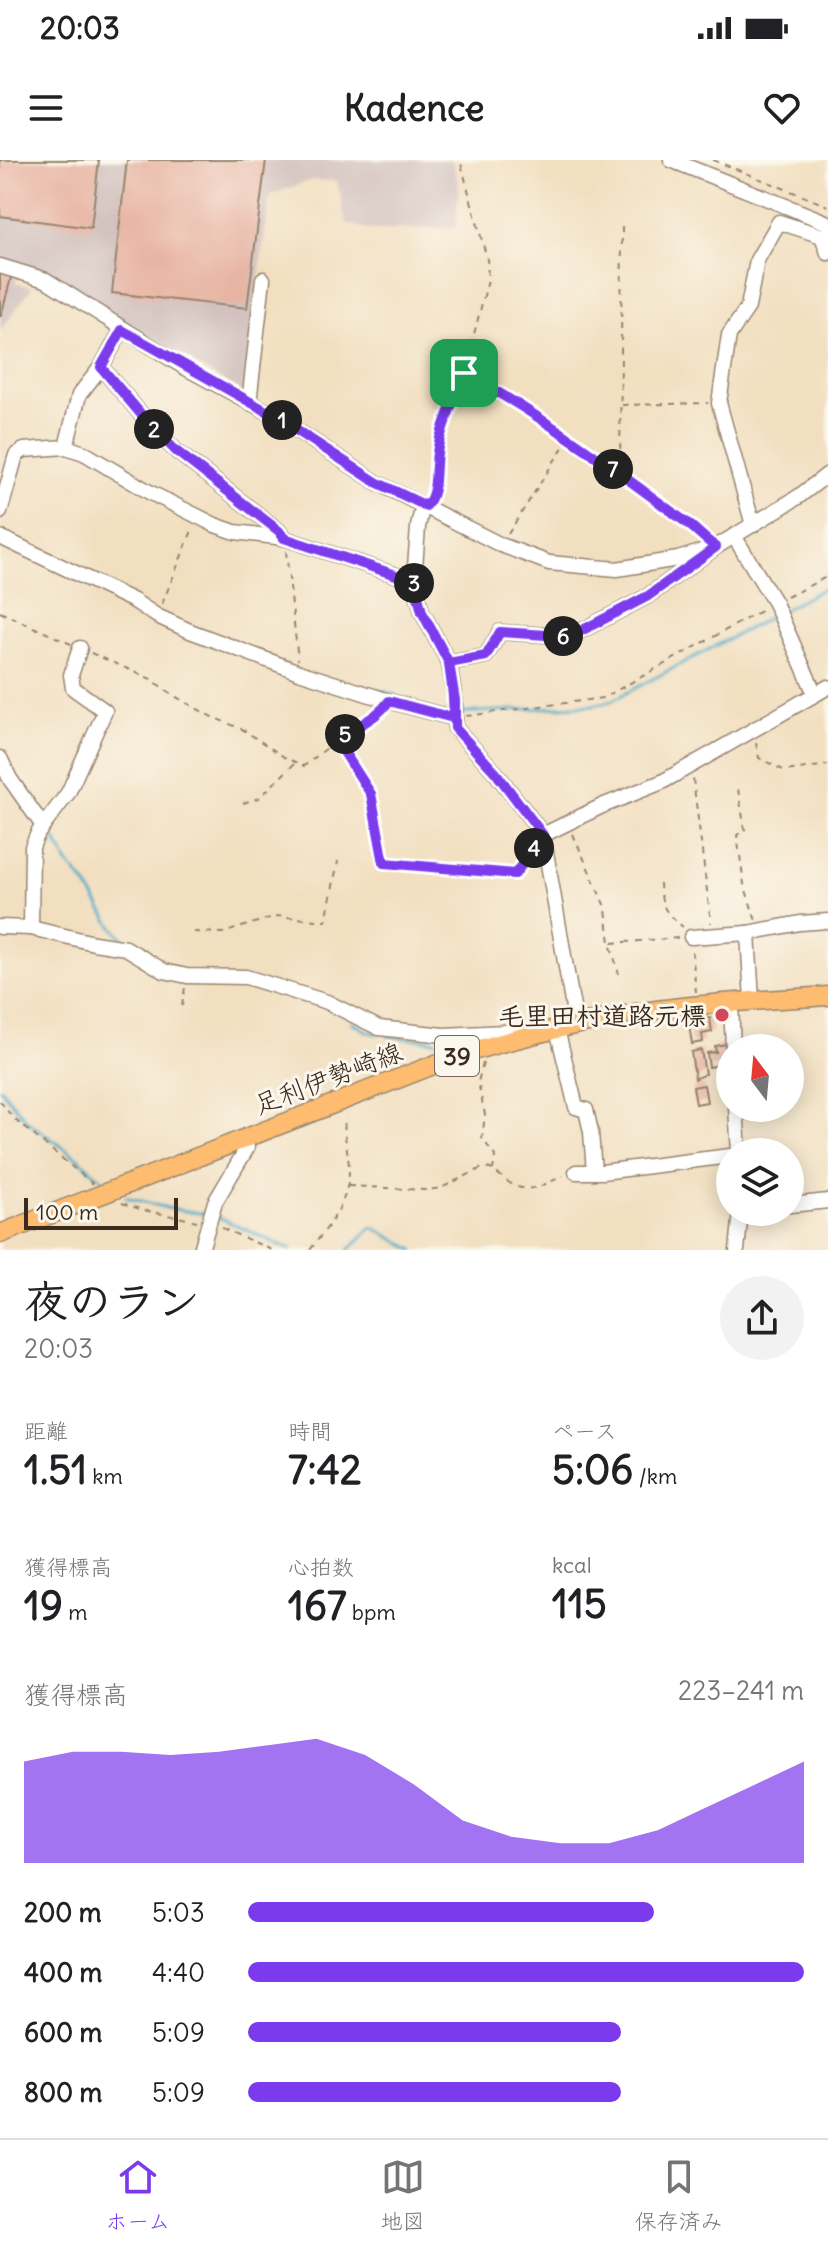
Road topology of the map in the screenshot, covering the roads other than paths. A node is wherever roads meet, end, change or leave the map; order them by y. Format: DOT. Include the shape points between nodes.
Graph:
graph roads {
  1 [pos="671,160"];
  2 [pos="826,231"];
  3 [pos="828,253"];
  4 [pos="0,266"];
  5 [pos="263,279"];
  6 [pos="122,330"];
  7 [pos="101,367"];
  8 [pos="249,403"];
  9 [pos="66,447"];
  10 [pos="828,474"];
  11 [pos="426,506"];
  12 [pos="0,512"];
  13 [pos="753,525"];
  14 [pos="734,536"];
  15 [pos="0,537"];
  16 [pos="284,538"];
  17 [pos="716,547"];
  18 [pos="414,581"];
  19 [pos="80,648"];
  20 [pos="449,663"];
  21 [pos="822,690"];
  22 [pos="453,718"];
  23 [pos="0,758"];
  24 [pos="45,824"];
  25 [pos="543,835"];
  26 [pos="828,921"];
  27 [pos="0,927"];
  28 [pos="31,928"];
  29 [pos="754,932"];
  30 [pos="691,937"];
  31 [pos="828,996"];
  32 [pos="752,1001"];
  33 [pos="731,1003"];
  34 [pos="567,1027"];
  35 [pos="732,1034"];
  36 [pos="526,1037"];
  37 [pos="245,1138"];
  38 [pos="716,1158"];
  39 [pos="576,1172"];
  40 [pos="594,1172"];
  41 [pos="828,1201"];
  42 [pos="804,1204"];
  43 [pos="740,1226"];
  44 [pos="0,1234"];
  45 [pos="201,1250"];
  46 [pos="737,1250"];
  1 -- 2 [label="street"];
  2 -- 3 [label="street"];
  2 -- 13 [label="street" via="779,222 757,260 748,307 729,335 719,403"];
  4 -- 6 [label="street" via="46,280"];
  5 -- 8 [label="street"];
  6 -- 7 [label="street"];
  6 -- 8 [label="street"];
  7 -- 9 [label="street" via="79,395"];
  7 -- 16 [label="street" via="176,451"];
  8 -- 11 [label="street" via="376,482"];
  9 -- 12 [label="street" via="16,455"];
  9 -- 16 [label="street" via="235,532"];
  10 -- 13 [label="street"];
  11 -- 17 [label="street" via="549,563 617,569"];
  11 -- 18 [label="street" via="418,527"];
  13 -- 14 [label="street"];
  14 -- 17 [label="street"];
  14 -- 21 [label="street"];
  15 -- 22 [label="street" via="190,631 299,672"];
  16 -- 18 [label="street"];
  17 -- 20 [label="street" via="648,596 575,634 500,632 486,656"];
  18 -- 20 [label="street" via="422,612"];
  19 -- 24 [label="street" via="71,675 73,688 105,711 68,793"];
  20 -- 22 [label="street"];
  21 -- 25 [label="street" via="662,782"];
  22 -- 25 [label="street" via="455,728"];
  23 -- 24 [label="street"];
  24 -- 28 [label="street" via="32,847"];
  25 -- 34 [label="street"];
  26 -- 29 [label="street"];
  27 -- 28 [label="street"];
  28 -- 36 [label="street" via="126,948 164,971 246,977 327,1002 379,1028"];
  29 -- 30 [label="street"];
  29 -- 32 [label="street"];
  31 -- 32 [label="main road, 足利伊勢崎線 / 39"];
  32 -- 33 [label="main road, 足利伊勢崎線 / 39"];
  33 -- 34 [label="main road, 足利伊勢崎線 / 39" via="655,1010"];
  33 -- 35 [label="street"];
  34 -- 36 [label="main road, 足利伊勢崎線 / 39"];
  34 -- 40 [label="street" via="576,1107 586,1110"];
  36 -- 37 [label="main road, 足利伊勢崎線 / 39"];
  37 -- 44 [label="main road, 足利伊勢崎線 / 39"];
  37 -- 45 [label="street" via="247,1148 209,1218"];
  38 -- 40 [label="street"];
  39 -- 40 [label="street"];
  41 -- 42 [label="street"];
  43 -- 46 [label="street"];
}
